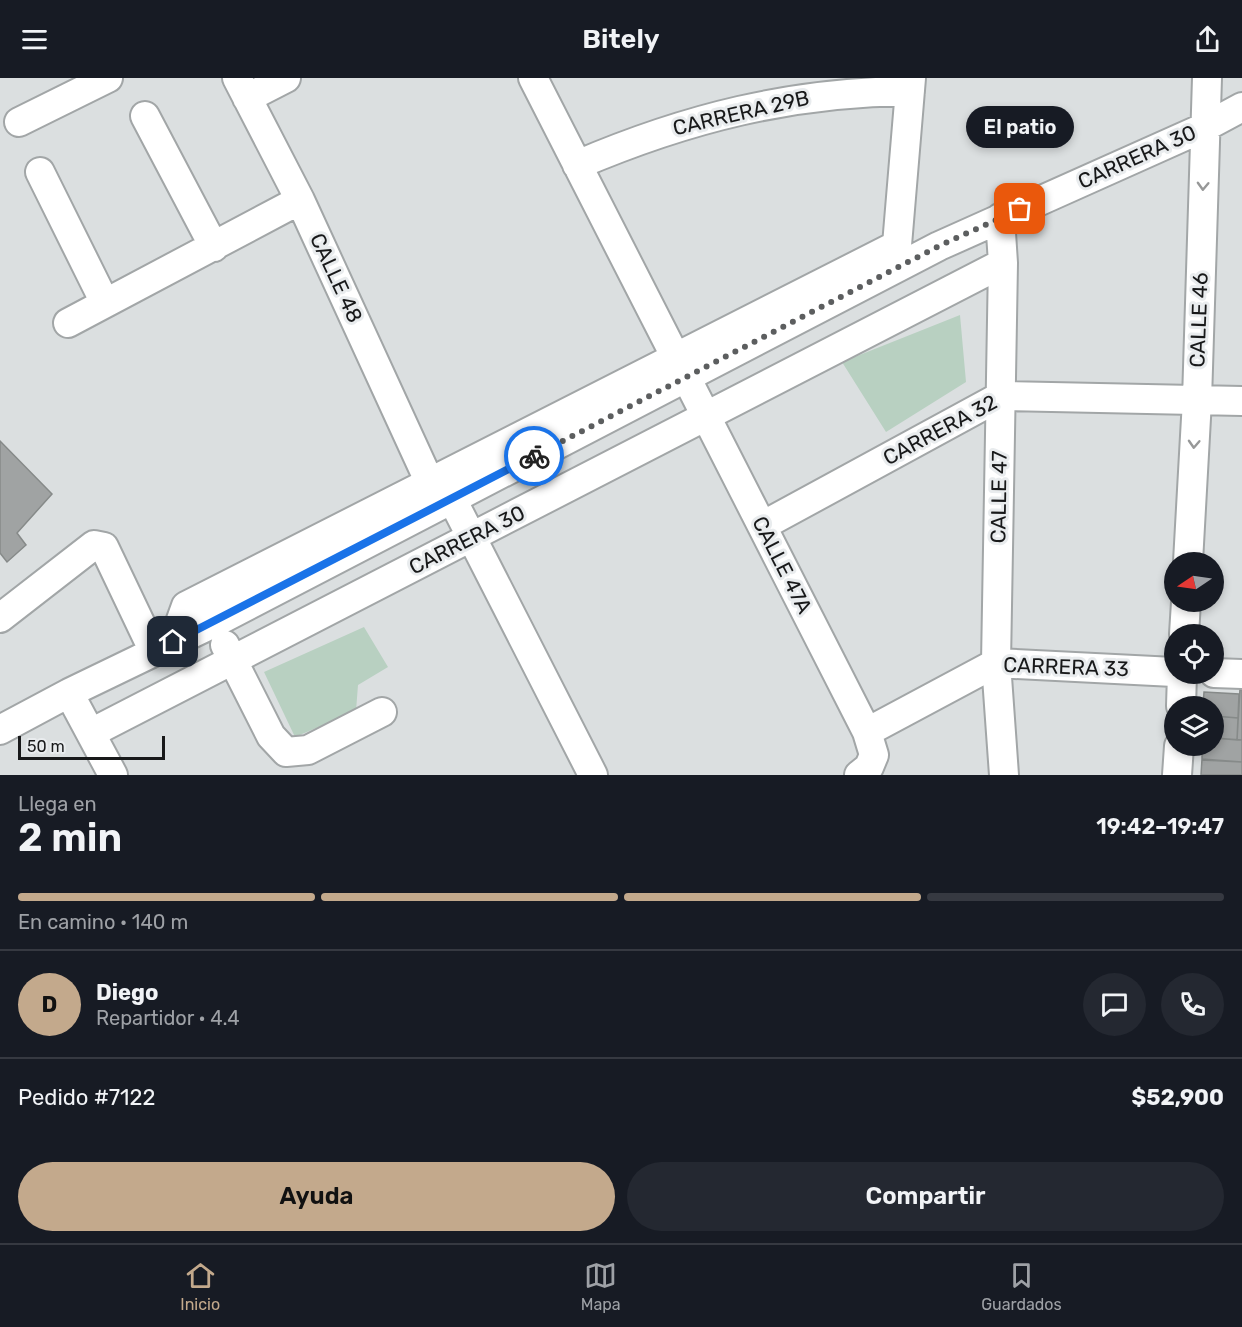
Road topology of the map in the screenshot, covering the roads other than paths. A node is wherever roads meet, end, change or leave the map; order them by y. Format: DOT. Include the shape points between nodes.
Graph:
graph roads {
  1 [pos="108,78"];
  2 [pos="286,78"];
  3 [pos="533,78"];
  4 [pos="1207,78"];
  5 [pos="911,84"];
  6 [pos="242,88"];
  7 [pos="1242,107"];
  8 [pos="145,116"];
  9 [pos="19,122"];
  10 [pos="1205,127"];
  11 [pos="1242,129"];
  12 [pos="578,165"];
  13 [pos="40,172"];
  14 [pos="300,200"];
  15 [pos="1000,219"];
  16 [pos="214,246"];
  17 [pos="893,258"];
  18 [pos="1003,263"];
  19 [pos="105,303"];
  20 [pos="68,323"];
  21 [pos="681,367"];
  22 [pos="1000,396"];
  23 [pos="1197,400"];
  24 [pos="1242,401"];
  25 [pos="706,416"];
  26 [pos="429,481"];
  27 [pos="452,499"];
  28 [pos="762,526"];
  29 [pos="472,537"];
  30 [pos="1189,552"];
  31 [pos="0,618"];
  32 [pos="214,623"];
  33 [pos="164,647"];
  34 [pos="233,660"];
  35 [pos="996,663"];
  36 [pos="1164,671"];
  37 [pos="1224,673"];
  38 [pos="1242,674"];
  39 [pos="69,693"];
  40 [pos="382,712"];
  41 [pos="0,730"];
  42 [pos="91,734"];
  43 [pos="867,754"];
  44 [pos="1178,756"];
  45 [pos="113,775"];
  46 [pos="593,775"];
  47 [pos="1004,775"];
  48 [pos="1177,775"];
  1 -- 9 [label="street"];
  2 -- 6 [label="street"];
  3 -- 12 [label="street, CALLE 47A"];
  4 -- 10 [label="street, CALLE 46"];
  5 -- 12 [label="street, CARRERA 29B" via="739,109 658,132"];
  5 -- 17 [label="street"];
  6 -- 14 [label="street, CALLE 48"];
  7 -- 10 [label="street, CARRERA 30"];
  8 -- 16 [label="street"];
  10 -- 11 [label="street"];
  10 -- 15 [label="street, CARRERA 30"];
  10 -- 23 [label="street, CALLE 46, one-way"];
  12 -- 21 [label="street, CALLE 47A"];
  13 -- 19 [label="street"];
  14 -- 16 [label="street"];
  14 -- 26 [label="street, CALLE 48"];
  15 -- 17 [label="street, CARRERA 30"];
  15 -- 18 [label="street, CALLE 47"];
  16 -- 19 [label="street"];
  17 -- 21 [label="street, CARRERA 30"];
  18 -- 22 [label="street, CALLE 47"];
  18 -- 25 [label="street, CARRERA 30"];
  19 -- 20 [label="street"];
  21 -- 25 [label="street, CALLE 47A"];
  21 -- 26 [label="street"];
  21 -- 27 [label="street, CARRERA 30"];
  22 -- 23 [label="street, CARRERA 32"];
  22 -- 28 [label="street, CARRERA 32"];
  22 -- 35 [label="street, CALLE 47"];
  23 -- 24 [label="street, CARRERA 32"];
  23 -- 30 [label="street, CALLE 46, one-way"];
  25 -- 28 [label="street, CALLE 47A"];
  25 -- 29 [label="street, CARRERA 30"];
  26 -- 33 [label="street" via="186,606"];
  27 -- 29 [label="street"];
  27 -- 32 [label="street, CARRERA 30"];
  28 -- 43 [label="street, CALLE 47A"];
  29 -- 34 [label="street, CARRERA 30"];
  29 -- 46 [label="street"];
  31 -- 33 [label="street" via="94,545 104,547"];
  32 -- 33 [label="street, CARRERA 30"];
  32 -- 34 [label="street"];
  33 -- 39 [label="street, CARRERA 30"];
  34 -- 40 [label="street" via="271,736 286,752 308,750"];
  34 -- 42 [label="street, CARRERA 30"];
  35 -- 36 [label="street, CARRERA 33"];
  35 -- 43 [label="street, CARRERA 33"];
  35 -- 47 [label="street, CALLE 47"];
  37 -- 38 [label="street"];
  39 -- 41 [label="street, CARRERA 30"];
  39 -- 42 [label="street"];
  42 -- 45 [label="street"];
  44 -- 48 [label="street"];
}
